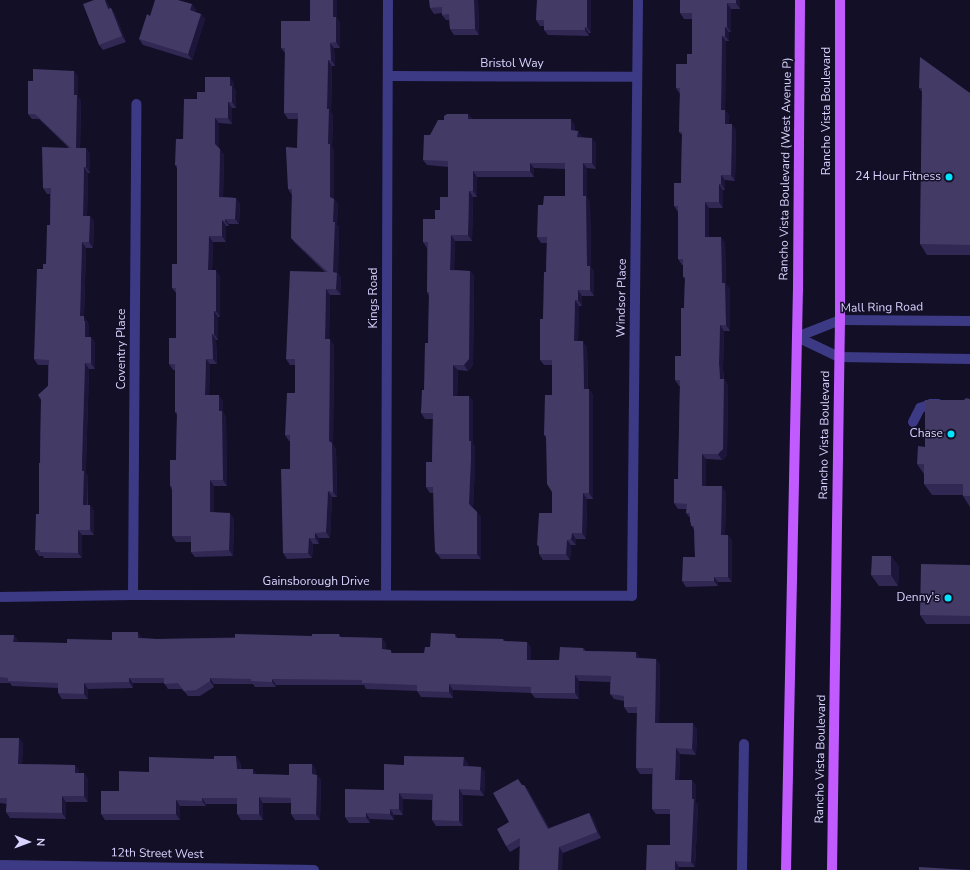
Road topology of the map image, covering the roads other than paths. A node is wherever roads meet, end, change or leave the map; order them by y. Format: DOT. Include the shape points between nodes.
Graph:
graph roads {
  1 [pos="388,0"];
  2 [pos="638,0"];
  3 [pos="800,0"];
  4 [pos="840,0"];
  5 [pos="388,76"];
  6 [pos="636,77"];
  7 [pos="136,104"];
  8 [pos="840,320"];
  9 [pos="970,321"];
  10 [pos="797,337"];
  11 [pos="839,357"];
  12 [pos="970,359"];
  13 [pos="947,404"];
  14 [pos="913,422"];
  15 [pos="133,595"];
  16 [pos="386,595"];
  17 [pos="632,596"];
  18 [pos="0,597"];
  19 [pos="744,744"];
  20 [pos="0,864"];
  21 [pos="314,870"];
  22 [pos="742,870"];
  23 [pos="786,870"];
  24 [pos="832,870"];
  1 -- 5 [label="street, Kings Road"];
  2 -- 6 [label="street, Windsor Place"];
  3 -- 10 [label="main road, Rancho Vista Boulevard (West Avenue P)"];
  4 -- 8 [label="main road, Rancho Vista Boulevard"];
  5 -- 6 [label="street, Bristol Way"];
  5 -- 16 [label="street, Kings Road"];
  6 -- 17 [label="street, Windsor Place"];
  7 -- 15 [label="street, Coventry Place"];
  8 -- 9 [label="street, Mall Ring Road"];
  8 -- 10 [label="street, Mall Ring Road"];
  8 -- 11 [label="main road, Rancho Vista Boulevard"];
  10 -- 11 [label="street"];
  10 -- 23 [label="main road"];
  11 -- 12 [label="street"];
  11 -- 24 [label="main road, Rancho Vista Boulevard"];
  13 -- 14 [label="street" via="931,404 920,408"];
  15 -- 16 [label="street, Gainsborough Drive"];
  15 -- 18 [label="street, Gainsborough Drive"];
  16 -- 17 [label="street, Gainsborough Drive"];
  19 -- 22 [label="street"];
  20 -- 21 [label="street, 12th Street West"];
}
